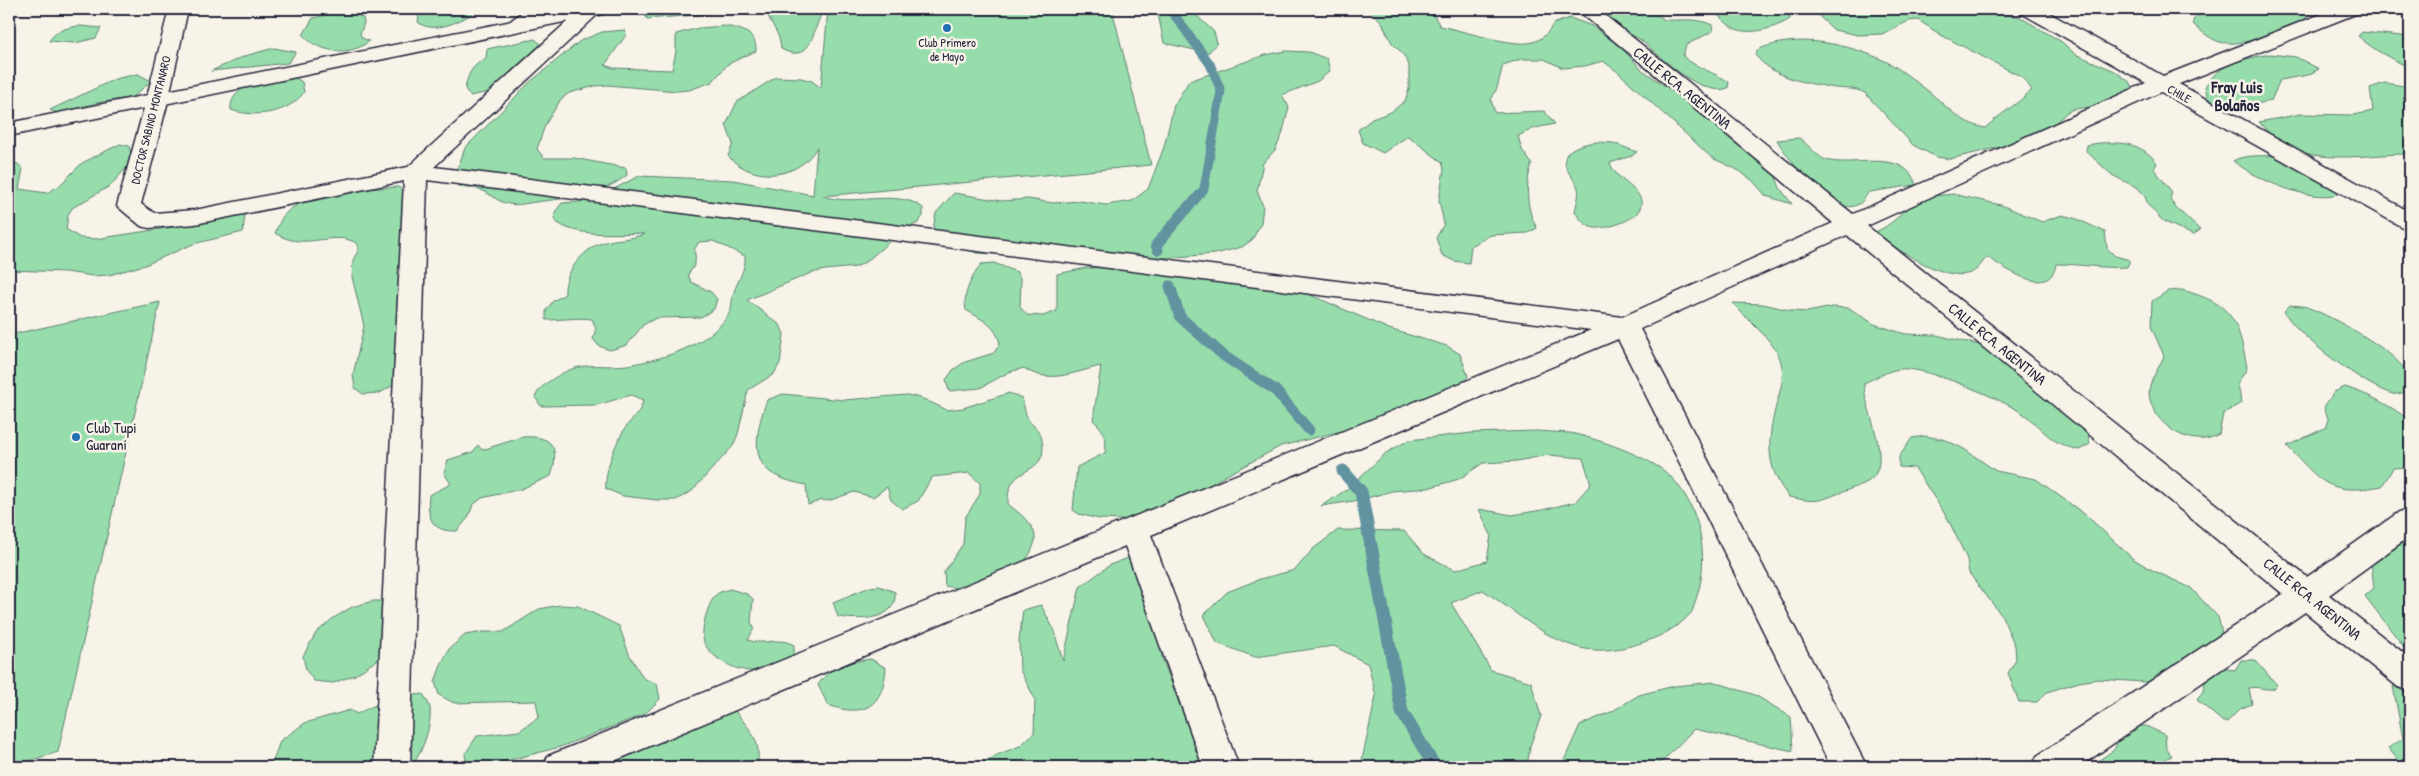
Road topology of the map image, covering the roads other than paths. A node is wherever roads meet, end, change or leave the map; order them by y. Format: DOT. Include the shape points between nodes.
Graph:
graph roads {
  1 [pos="178,9"];
  2 [pos="538,9"];
  3 [pos="1585,9"];
  4 [pos="2028,9"];
  5 [pos="2352,9"];
  6 [pos="594,10"];
  7 [pos="514,26"];
  8 [pos="2161,84"];
  9 [pos="157,101"];
  10 [pos="9,130"];
  11 [pos="416,172"];
  12 [pos="2410,222"];
  13 [pos="1849,224"];
  14 [pos="1625,326"];
  15 [pos="2410,520"];
  16 [pos="1134,530"];
  17 [pos="2306,595"];
  18 [pos="2410,677"];
  19 [pos="392,767"];
  20 [pos="562,767"];
  21 [pos="1221,767"];
  22 [pos="1848,767"];
  23 [pos="2050,767"];
  1 -- 9 [label="street, DOCTOR SABINO MONTANARO"];
  2 -- 7 [label="street"];
  3 -- 13 [label="street, CALLE RCA. AGENTINA"];
  4 -- 8 [label="street, CHILE"];
  5 -- 8 [label="street"];
  6 -- 7 [label="street"];
  6 -- 11 [label="street"];
  7 -- 9 [label="street"];
  8 -- 12 [label="street, CHILE"];
  8 -- 13 [label="street"];
  9 -- 10 [label="street"];
  9 -- 11 [label="street, DOCTOR SABINO MONTANARO" via="129,206 150,221 195,217"];
  11 -- 14 [label="street"];
  11 -- 19 [label="street"];
  13 -- 14 [label="street"];
  13 -- 17 [label="street, CALLE RCA. AGENTINA"];
  14 -- 16 [label="street"];
  14 -- 22 [label="street"];
  15 -- 17 [label="street"];
  16 -- 20 [label="street"];
  16 -- 21 [label="street"];
  17 -- 18 [label="street, CALLE RCA. AGENTINA"];
  17 -- 23 [label="street"];
}
